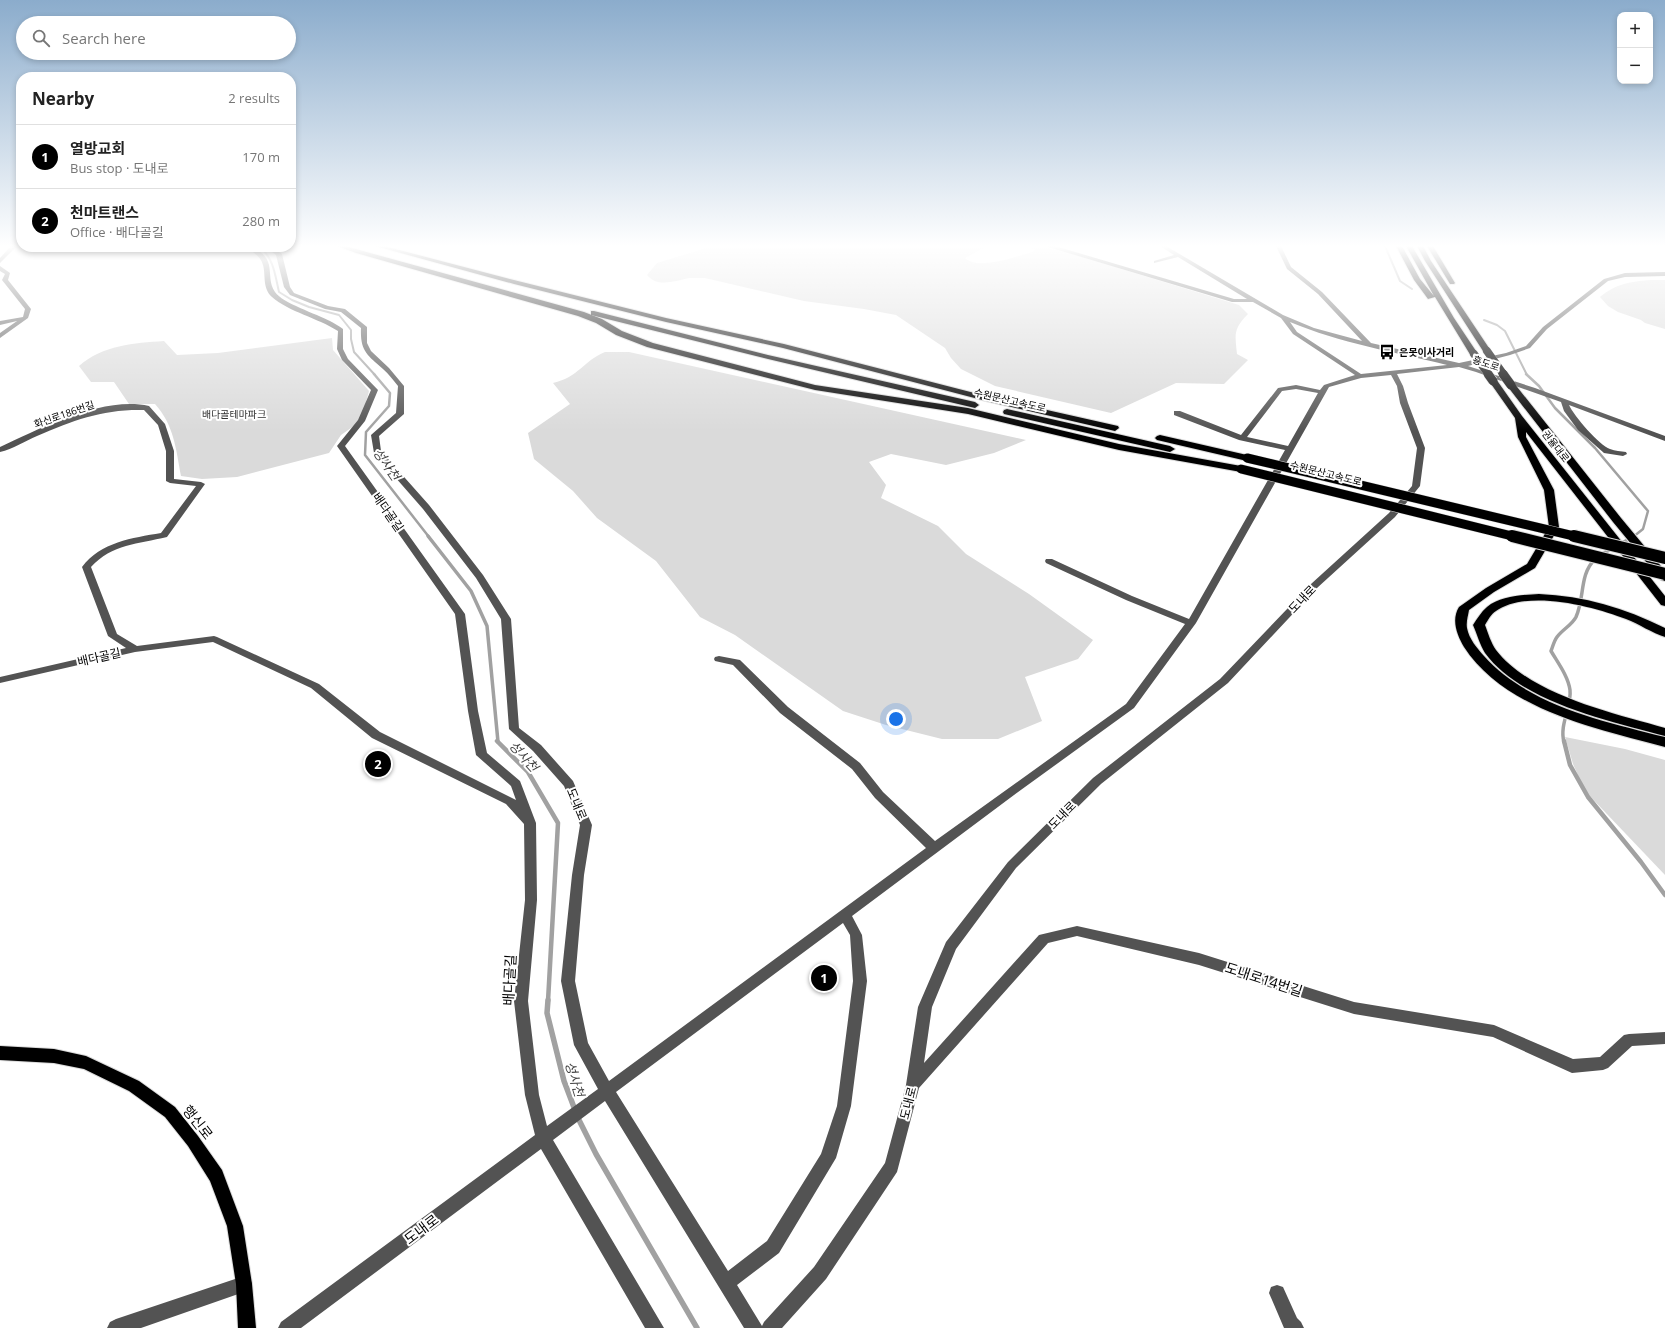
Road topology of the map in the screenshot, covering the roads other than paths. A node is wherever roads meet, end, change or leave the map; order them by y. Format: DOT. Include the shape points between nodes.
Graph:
graph roads {
  1 [pos="27,308"];
  2 [pos="296,308"];
  3 [pos="327,308"];
  4 [pos="559,308"];
  5 [pos="575,308"];
  6 [pos="619,308"];
  7 [pos="1267,308"];
  8 [pos="1334,308"];
  9 [pos="1440,308"];
  10 [pos="1445,308"];
  11 [pos="1459,308"];
  12 [pos="1463,308"];
  13 [pos="1570,308"];
  14 [pos="1281,316"];
  15 [pos="26,317"];
  16 [pos="0,323"];
  17 [pos="1456,328"];
  18 [pos="1473,330"];
  19 [pos="0,336"];
  20 [pos="1369,344"];
  21 [pos="734,366"];
  22 [pos="1463,366"];
  23 [pos="1393,372"];
  24 [pos="1360,376"];
  25 [pos="1322,392"];
  26 [pos="1561,400"];
  27 [pos="966,403"];
  28 [pos="1177,413"];
  29 [pos="1519,418"];
  30 [pos="1242,438"];
  31 [pos="1665,439"];
  32 [pos="1289,449"];
  33 [pos="0,450"];
  34 [pos="1623,454"];
  35 [pos="1244,464"];
  36 [pos="1665,558"];
  37 [pos="1049,561"];
  38 [pos="1665,568"];
  39 [pos="1665,574"];
  40 [pos="1665,578"];
  41 [pos="1664,603"];
  42 [pos="1191,623"];
  43 [pos="1665,633"];
  44 [pos="135,649"];
  45 [pos="719,659"];
  46 [pos="0,680"];
  47 [pos="1535,693"];
  48 [pos="1592,717"];
  49 [pos="1665,732"];
  50 [pos="1665,742"];
  51 [pos="530,823"];
  52 [pos="934,848"];
  53 [pos="845,914"];
  54 [pos="1660,1038"];
  55 [pos="0,1053"];
  56 [pos="913,1085"];
  57 [pos="602,1095"];
  58 [pos="549,1134"];
  59 [pos="726,1283"];
  60 [pos="244,1284"];
  61 [pos="1277,1293"];
  62 [pos="116,1328"];
  63 [pos="247,1328"];
  64 [pos="287,1328"];
  65 [pos="655,1328"];
  66 [pos="754,1328"];
  67 [pos="770,1328"];
  68 [pos="1295,1328"];
  1 -- 15 [label="street"];
  2 -- 51 [label="street, 배다골길" via="341,330 340,349 345,360 375,390 361,421 341,446 460,614 473,711 482,755 516,784"];
  3 -- 57 [label="street, 도내로" via="343,310 364,327 363,341 368,354 388,370 401,386 400,414 375,435 377,451 426,507 480,577 506,619 514,729 537,748 569,784 586,825 578,874 568,981 581,1045"];
  4 -- 21 [label="highway" via="581,314 619,333 668,351"];
  5 -- 27 [label="highway, 수원문산고속도로" via="760,356"];
  6 -- 35 [label="highway, 수원문산고속도로" via="784,346"];
  7 -- 14 [label="street, 흥도로"];
  8 -- 20 [label="street"];
  9 -- 17 [label="highway"];
  10 -- 17 [label="highway"];
  11 -- 18 [label="highway"];
  12 -- 18 [label="highway"];
  13 -- 22 [label="street" via="1545,328 1528,347"];
  14 -- 20 [label="street, 흥도로" via="1312,329"];
  14 -- 24 [label="street" via="1295,333"];
  15 -- 16 [label="street"];
  15 -- 19 [label="street"];
  17 -- 29 [label="highway, 권율대로, bridge"];
  18 -- 40 [label="highway, 권율대로, bridge" via="1511,385"];
  20 -- 22 [label="street, 흥도로"];
  21 -- 27 [label="highway" via="722,360 641,336 823,382"];
  21 -- 35 [label="highway" via="815,387 968,411 1119,447"];
  22 -- 23 [label="street"];
  22 -- 26 [label="street, 흥도로"];
  23 -- 24 [label="street"];
  23 -- 56 [label="street, 도내로" via="1421,448 1416,486 1392,515 1314,586 1224,681 1097,781 1012,865 951,946 926,1007"];
  24 -- 25 [label="street" via="1326,386"];
  25 -- 30 [label="street" via="1296,387 1280,388"];
  25 -- 32 [label="street"];
  26 -- 31 [label="street, 흥도로"];
  26 -- 34 [label="street" via="1586,433 1607,451"];
  27 -- 35 [label="highway, 수원문산고속도로"];
  28 -- 30 [label="street"];
  29 -- 41 [label="highway, 권율대로, bridge"];
  29 -- 47 [label="highway" via="1522,437 1549,490 1554,527 1531,566 1463,609 1461,627 1466,641 1479,659 1499,678"];
  30 -- 32 [label="street"];
  32 -- 42 [label="street"];
  33 -- 44 [label="street, 화신로186번길" via="90,414 124,407 146,408 161,424 170,451 170,481 201,484 164,535 110,547 93,558 86,567 113,636"];
  35 -- 36 [label="highway, 수원문산고속도로, bridge"];
  35 -- 38 [label="highway, 수원문산고속도로"];
  35 -- 39 [label="highway, bridge"];
  37 -- 42 [label="street"];
  42 -- 52 [label="street" via="1130,706"];
  43 -- 47 [label="highway" via="1624,614 1593,604 1560,599 1515,600 1491,609 1479,625 1490,651"];
  44 -- 46 [label="street, 배다골길"];
  44 -- 51 [label="street, 배다골길" via="214,639 315,686 376,734 510,801"];
  45 -- 52 [label="street" via="736,662 784,710 856,766 880,795"];
  47 -- 48 [label="highway"];
  48 -- 49 [label="highway"];
  48 -- 50 [label="highway"];
  51 -- 58 [label="street, 배다골길" via="531,900 521,1001 532,1095"];
  52 -- 53 [label="street"];
  53 -- 57 [label="street"];
  53 -- 59 [label="street" via="856,935 860,981 844,1106 828,1158 773,1247"];
  54 -- 56 [label="street, 도내로14번길" via="1629,1040 1603,1062 1572,1066 1494,1031 1354,1008 1199,958 1078,931 1044,939"];
  55 -- 60 [label="main road, 행신로" via="54,1056 86,1063 134,1086 170,1112 216,1176 235,1226"];
  56 -- 67 [label="street, 도내로" via="892,1167 820,1273"];
  57 -- 58 [label="street, 도내로"];
  57 -- 59 [label="street, 도내로"];
  58 -- 64 [label="street, 도내로"];
  58 -- 65 [label="street, 배다골길"];
  59 -- 66 [label="street, 도내로"];
  60 -- 62 [label="street"];
  60 -- 63 [label="main road, 행신로"];
  61 -- 68 [label="street"];
}
